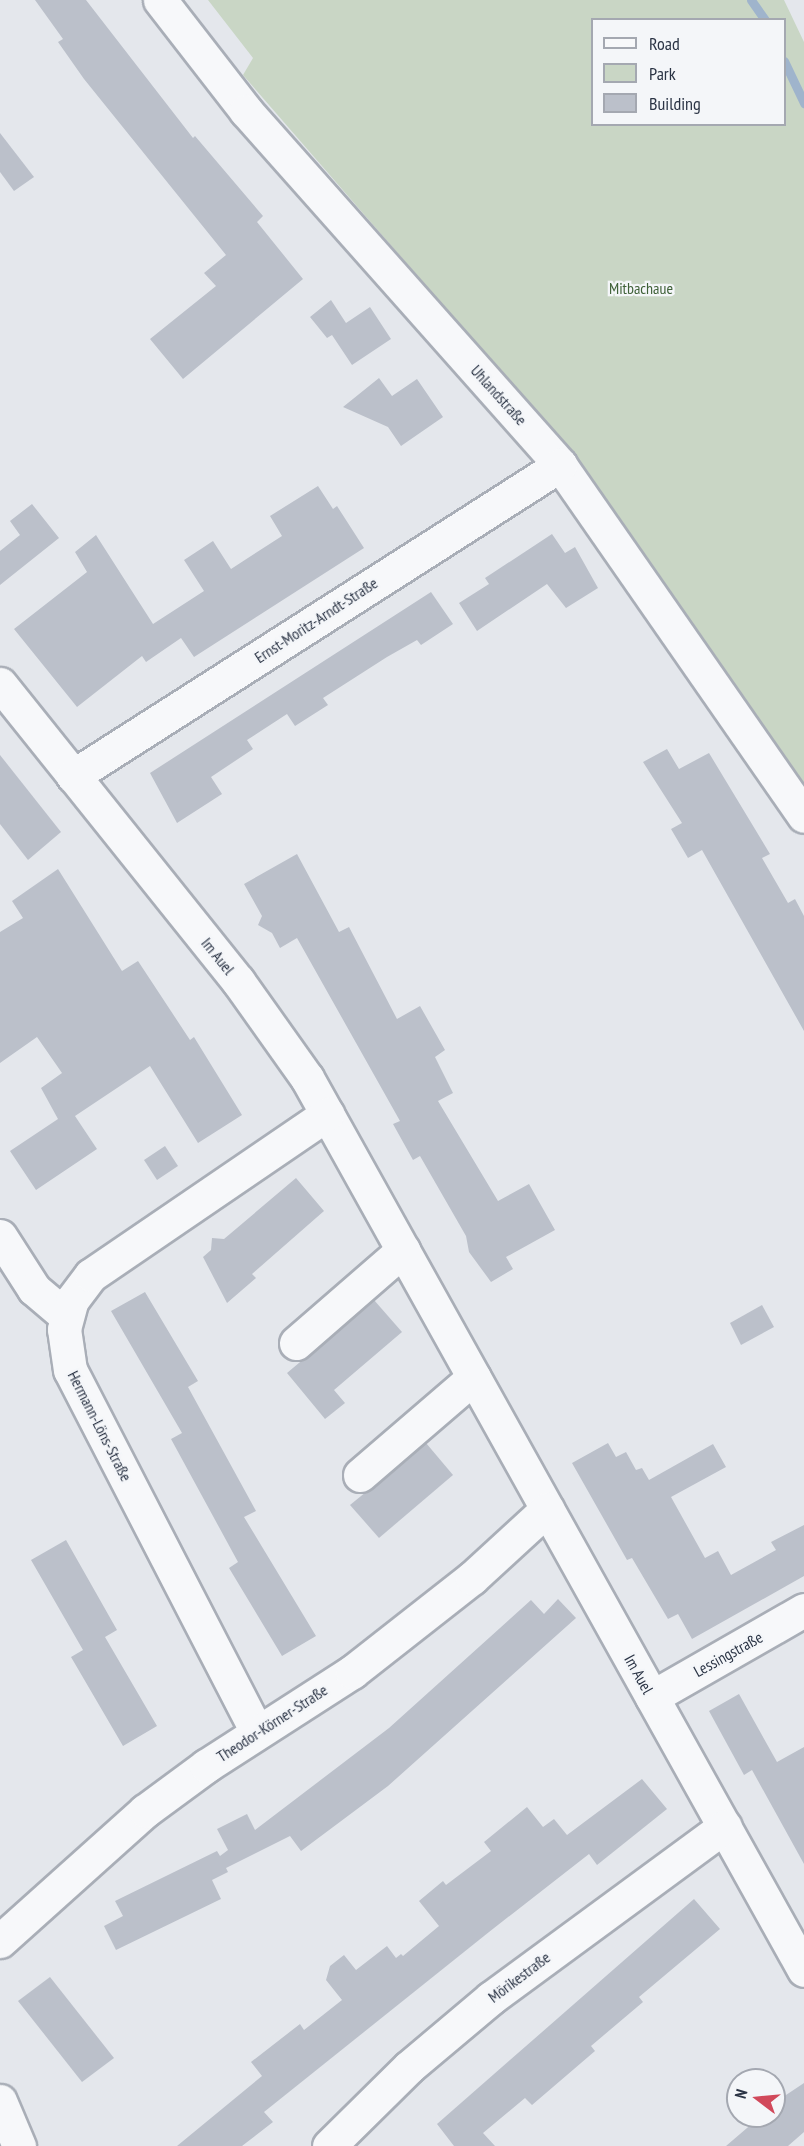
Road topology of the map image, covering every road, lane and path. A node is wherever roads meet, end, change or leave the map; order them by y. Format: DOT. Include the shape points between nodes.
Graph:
graph roads {
  1 [pos="160,0"];
  2 [pos="560,465"];
  3 [pos="0,684"];
  4 [pos="73,776"];
  5 [pos="804,816"];
  6 [pos="327,1114"];
  7 [pos="0,1236"];
  8 [pos="403,1250"];
  9 [pos="66,1316"];
  10 [pos="296,1343"];
  11 [pos="474,1377"];
  12 [pos="360,1475"];
  13 [pos="547,1509"];
  14 [pos="804,1611"];
  15 [pos="651,1697"];
  16 [pos="257,1732"];
  17 [pos="724,1826"];
  18 [pos="0,1941"];
  19 [pos="804,1970"];
  20 [pos="1,2105"];
  21 [pos="19,2146"];
  22 [pos="329,2146"];
  1 -- 2 [label="street, Uhlandstraße" via="246,111"];
  2 -- 4 [label="street, Ernst-Moritz-Arndt-Straße"];
  2 -- 5 [label="street, Uhlandstraße"];
  3 -- 4 [label="street, Im Auel"];
  4 -- 6 [label="street, Im Auel" via="238,981"];
  6 -- 8 [label="street, Im Auel"];
  6 -- 9 [label="street, Hermann-Löns-Straße" via="106,1263 81,1287"];
  7 -- 9 [label="street" via="34,1289"];
  8 -- 10 [label="street"];
  8 -- 11 [label="street, Im Auel"];
  9 -- 16 [label="street, Hermann-Löns-Straße" via="64,1344 70,1370"];
  11 -- 12 [label="street"];
  11 -- 13 [label="street, Im Auel"];
  13 -- 15 [label="street, Im Auel"];
  13 -- 16 [label="street, Theodor-Körner-Straße" via="410,1628 352,1672"];
  14 -- 15 [label="street, Lessingstraße"];
  15 -- 17 [label="street, Im Auel"];
  16 -- 18 [label="street, Theodor-Körner-Straße" via="145,1811"];
  17 -- 19 [label="street, Im Auel"];
  17 -- 22 [label="street, Mörikestraße" via="483,2004 409,2067"];
  20 -- 21 [label="street"];
}
